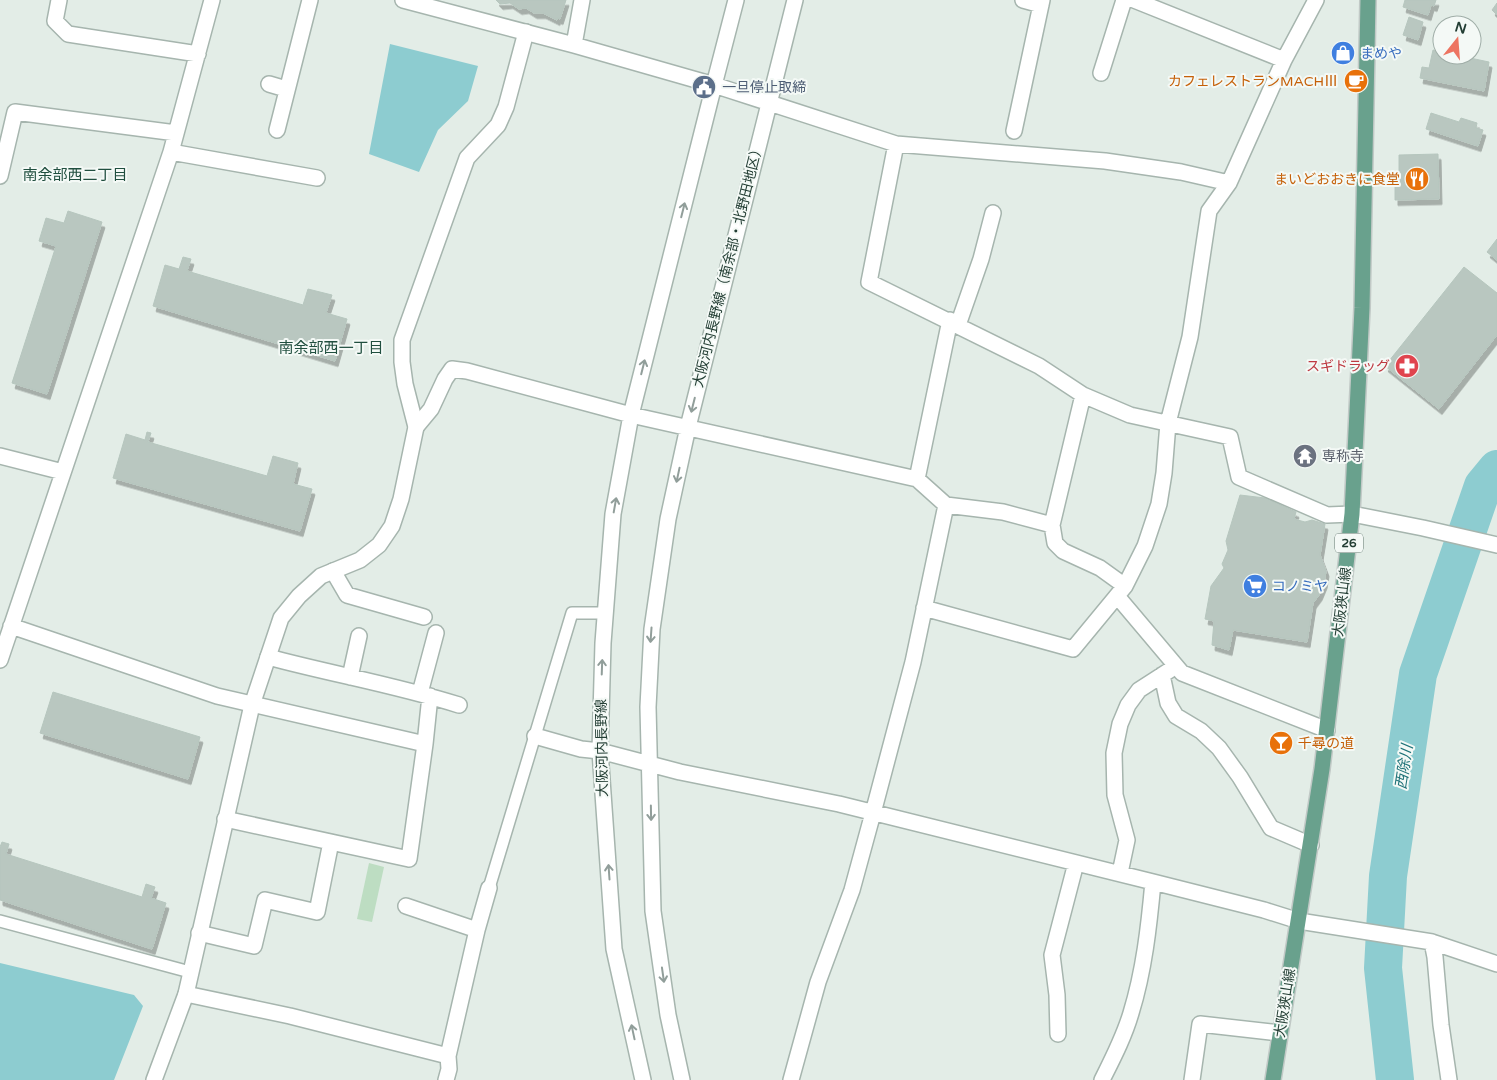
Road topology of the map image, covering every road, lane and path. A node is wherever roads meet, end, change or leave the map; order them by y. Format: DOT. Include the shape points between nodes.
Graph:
graph roads {
  1 [pos="59,0"];
  2 [pos="212,0"];
  3 [pos="310,0"];
  4 [pos="403,0"];
  5 [pos="582,0"];
  6 [pos="736,0"];
  7 [pos="795,0"];
  8 [pos="1023,0"];
  9 [pos="1124,0"];
  10 [pos="1134,0"];
  11 [pos="1316,0"];
  12 [pos="1368,0"];
  13 [pos="1042,3"];
  14 [pos="526,32"];
  15 [pos="574,45"];
  16 [pos="198,54"];
  17 [pos="1284,60"];
  18 [pos="1101,73"];
  19 [pos="269,84"];
  20 [pos="714,85"];
  21 [pos="286,88"];
  22 [pos="768,102"];
  23 [pos="277,130"];
  24 [pos="1014,131"];
  25 [pos="176,134"];
  26 [pos="896,144"];
  27 [pos="171,152"];
  28 [pos="0,176"];
  29 [pos="317,178"];
  30 [pos="1229,183"];
  31 [pos="993,213"];
  32 [pos="954,322"];
  33 [pos="1083,395"];
  34 [pos="631,415"];
  35 [pos="1168,423"];
  36 [pos="416,427"];
  37 [pos="688,427"];
  38 [pos="0,456"];
  39 [pos="63,472"];
  40 [pos="917,480"];
  41 [pos="946,505"];
  42 [pos="1352,514"];
  43 [pos="1052,525"];
  44 [pos="1497,545"];
  45 [pos="333,571"];
  46 [pos="1121,590"];
  47 [pos="924,608"];
  48 [pos="605,614"];
  49 [pos="424,617"];
  50 [pos="7,628"];
  51 [pos="436,632"];
  52 [pos="359,636"];
  53 [pos="268,657"];
  54 [pos="0,660"];
  55 [pos="1176,666"];
  56 [pos="1162,675"];
  57 [pos="350,677"];
  58 [pos="425,694"];
  59 [pos="459,704"];
  60 [pos="252,705"];
  61 [pos="1327,730"];
  62 [pos="535,736"];
  63 [pos="425,744"];
  64 [pos="600,751"];
  65 [pos="650,764"];
  66 [pos="873,813"];
  67 [pos="225,819"];
  68 [pos="331,842"];
  69 [pos="1311,845"];
  70 [pos="1076,863"];
  71 [pos="1120,874"];
  72 [pos="1153,882"];
  73 [pos="489,888"];
  74 [pos="406,906"];
  75 [pos="0,921"];
  76 [pos="1299,921"];
  77 [pos="477,930"];
  78 [pos="199,932"];
  79 [pos="1428,941"];
  80 [pos="1497,964"];
  81 [pos="190,972"];
  82 [pos="186,994"];
  83 [pos="1280,1033"];
  84 [pos="1058,1034"];
  85 [pos="448,1056"];
  86 [pos="154,1080"];
  87 [pos="446,1080"];
  88 [pos="643,1080"];
  89 [pos="682,1080"];
  90 [pos="791,1080"];
  91 [pos="1102,1080"];
  92 [pos="1192,1080"];
  93 [pos="1272,1080"];
  94 [pos="1449,1080"];
  1 -- 16 [label="street" via="55,21 68,34"];
  2 -- 16 [label="street"];
  3 -- 21 [label="street"];
  4 -- 14 [label="street"];
  5 -- 15 [label="street"];
  6 -- 20 [label="street, 大阪河内長野線"];
  7 -- 22 [label="street, 大阪河内長野線（南余部・北野田地区）"];
  8 -- 13 [label="street"];
  9 -- 18 [label="street"];
  10 -- 17 [label="street"];
  11 -- 17 [label="street"];
  12 -- 42 [label="main road, 大阪狭山線 / 26" via="1362,308"];
  13 -- 24 [label="street"];
  14 -- 15 [label="street"];
  14 -- 36 [label="street" via="506,107 498,124 467,158 402,340 403,370"];
  15 -- 20 [label="street"];
  16 -- 25 [label="street"];
  17 -- 30 [label="street"];
  19 -- 21 [label="street"];
  20 -- 22 [label="street"];
  34 -- 20 [label="street, 大阪河内長野線, one-way"];
  21 -- 23 [label="street"];
  22 -- 26 [label="street"];
  22 -- 37 [label="street, 大阪河内長野線（南余部・北野田地区）, one-way"];
  25 -- 27 [label="street"];
  25 -- 28 [label="street" via="15,112"];
  26 -- 30 [label="street" via="1105,161"];
  26 -- 32 [label="street" via="869,282"];
  27 -- 29 [label="street"];
  27 -- 39 [label="street"];
  30 -- 35 [label="street" via="1209,212 1190,338"];
  31 -- 32 [label="street" via="981,258"];
  32 -- 33 [label="street" via="1039,366"];
  32 -- 40 [label="street"];
  33 -- 35 [label="street" via="1130,415"];
  33 -- 43 [label="street"];
  34 -- 36 [label="street" via="452,369 431,409"];
  34 -- 37 [label="street"];
  48 -- 34 [label="street, 大阪河内長野線, one-way" via="613,514"];
  35 -- 42 [label="street" via="1230,437 1239,477 1327,515"];
  35 -- 46 [label="street" via="1159,504 1145,546"];
  36 -- 45 [label="street" via="392,526 379,545 360,560"];
  37 -- 40 [label="street"];
  37 -- 65 [label="street, one-way" via="668,519 652,629 648,708"];
  38 -- 39 [label="street"];
  39 -- 50 [label="street"];
  40 -- 41 [label="street"];
  41 -- 43 [label="street" via="1003,512"];
  41 -- 47 [label="street"];
  42 -- 44 [label="street"];
  42 -- 61 [label="main road, 大阪狭山線 / 26"];
  43 -- 46 [label="street" via="1055,543 1063,551 1100,568"];
  45 -- 49 [label="street" via="347,594"];
  45 -- 53 [label="street" via="321,576 281,618"];
  46 -- 47 [label="street" via="1073,649"];
  46 -- 55 [label="street"];
  47 -- 66 [label="street"];
  48 -- 62 [label="lane" via="572,613"];
  64 -- 48 [label="street, 大阪河内長野線, one-way"];
  50 -- 54 [label="street"];
  50 -- 60 [label="street"];
  51 -- 58 [label="street"];
  52 -- 57 [label="street"];
  53 -- 57 [label="street"];
  53 -- 60 [label="street"];
  55 -- 56 [label="street"];
  55 -- 61 [label="street" via="1182,673"];
  56 -- 69 [label="street" via="1168,703 1176,716 1201,731 1219,748 1271,828"];
  56 -- 71 [label="street" via="1139,690 1120,724 1114,753 1115,795 1127,840"];
  57 -- 58 [label="street"];
  58 -- 59 [label="street"];
  58 -- 63 [label="street"];
  60 -- 63 [label="street"];
  60 -- 67 [label="street"];
  61 -- 69 [label="main road, 大阪狭山線 / 26"];
  62 -- 64 [label="street"];
  62 -- 73 [label="lane"];
  63 -- 68 [label="street" via="409,860"];
  64 -- 65 [label="street"];
  88 -- 64 [label="street, 大阪河内長野線, one-way" via="614,949"];
  65 -- 66 [label="street"];
  65 -- 89 [label="street, one-way" via="653,911 668,1015"];
  66 -- 70 [label="street"];
  66 -- 90 [label="street" via="852,890 818,982"];
  67 -- 68 [label="street"];
  67 -- 78 [label="street"];
  68 -- 78 [label="street" via="317,912 265,900 254,946"];
  69 -- 76 [label="main road, 大阪狭山線 / 26"];
  70 -- 71 [label="street"];
  70 -- 84 [label="street" via="1052,955"];
  71 -- 72 [label="street"];
  72 -- 76 [label="street"];
  72 -- 91 [label="street" via="1147,944 1131,1013"];
  73 -- 77 [label="street"];
  74 -- 77 [label="street"];
  75 -- 81 [label="lane"];
  76 -- 79 [label="street"];
  76 -- 83 [label="main road, 大阪狭山線 / 26"];
  77 -- 85 [label="street"];
  78 -- 81 [label="street"];
  79 -- 80 [label="street"];
  79 -- 94 [label="street" via="1435,957"];
  81 -- 82 [label="street"];
  82 -- 85 [label="street" via="290,1016"];
  82 -- 86 [label="street"];
  83 -- 92 [label="street" via="1200,1024"];
  83 -- 93 [label="main road, 大阪狭山線 / 26"];
  85 -- 87 [label="street"];
}
